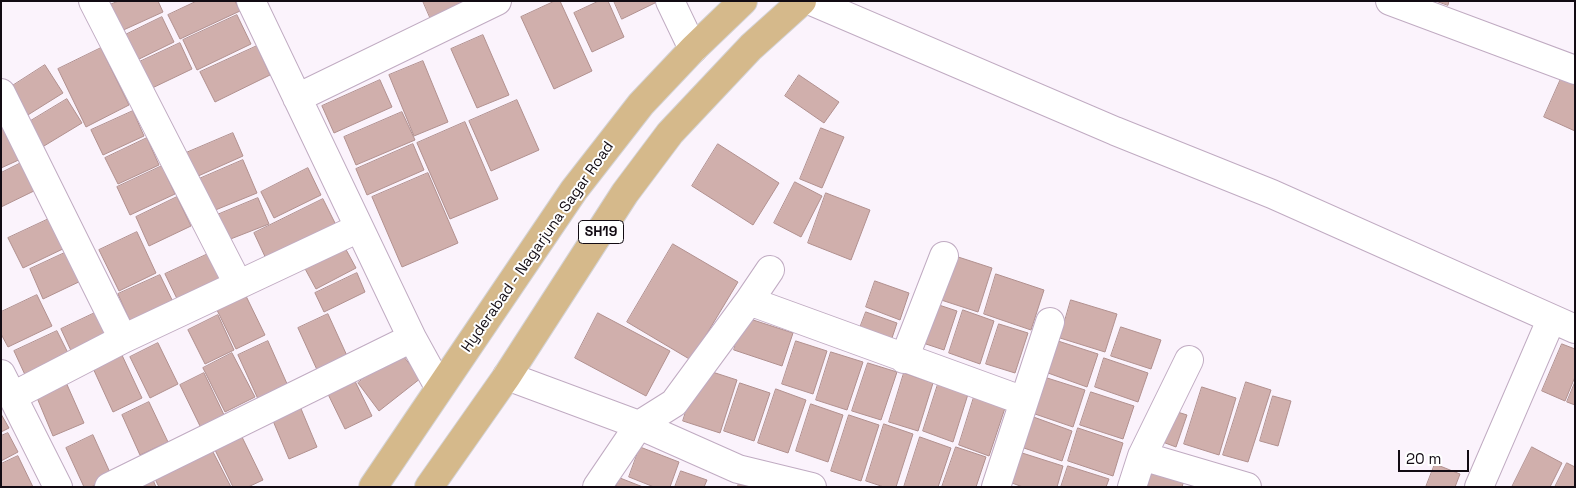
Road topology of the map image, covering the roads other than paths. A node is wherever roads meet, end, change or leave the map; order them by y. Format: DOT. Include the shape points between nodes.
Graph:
graph roads {
  1 [pos="93,1"];
  2 [pos="251,1"];
  3 [pos="497,1"];
  4 [pos="670,1"];
  5 [pos="743,1"];
  6 [pos="802,1"];
  7 [pos="811,1"];
  8 [pos="1390,1"];
  9 [pos="693,49"];
  10 [pos="1575,70"];
  11 [pos="1,93"];
  12 [pos="297,98"];
  13 [pos="359,228"];
  14 [pos="944,256"];
  15 [pos="770,270"];
  16 [pos="238,284"];
  17 [pos="749,301"];
  18 [pos="1050,322"];
  19 [pos="1563,324"];
  20 [pos="412,338"];
  21 [pos="123,339"];
  22 [pos="904,359"];
  23 [pos="1189,360"];
  24 [pos="507,376"];
  25 [pos="7,385"];
  26 [pos="439,387"];
  27 [pos="1024,402"];
  28 [pos="639,425"];
  29 [pos="1142,456"];
  30 [pos="735,478"];
  31 [pos="58,487"];
  32 [pos="109,487"];
  33 [pos="373,487"];
  34 [pos="429,487"];
  35 [pos="597,487"];
  36 [pos="812,487"];
  37 [pos="996,487"];
  38 [pos="1132,487"];
  39 [pos="1247,487"];
  40 [pos="1480,487"];
  1 -- 16 [label="street"];
  2 -- 12 [label="street"];
  3 -- 12 [label="street"];
  4 -- 9 [label="street"];
  5 -- 9 [label="main road, Hyderabad - Nagarjuna Sagar Road / SH19"];
  6 -- 24 [label="main road, SH19" via="751,47 670,134 625,193"];
  7 -- 19 [label="street" via="1272,194"];
  8 -- 10 [label="street"];
  9 -- 26 [label="main road, Hyderabad - Nagarjuna Sagar Road / SH19" via="641,104 574,190"];
  11 -- 21 [label="street"];
  12 -- 13 [label="street"];
  13 -- 16 [label="street"];
  13 -- 20 [label="street"];
  14 -- 22 [label="street"];
  15 -- 17 [label="street"];
  16 -- 21 [label="street"];
  17 -- 22 [label="street"];
  17 -- 28 [label="street" via="674,403"];
  18 -- 27 [label="street"];
  19 -- 40 [label="street"];
  20 -- 26 [label="street"];
  20 -- 32 [label="street"];
  21 -- 25 [label="street"];
  22 -- 27 [label="street"];
  23 -- 29 [label="street"];
  24 -- 28 [label="street"];
  24 -- 34 [label="main road, SH19"];
  25 -- 31 [label="street"];
  26 -- 33 [label="main road, Hyderabad - Nagarjuna Sagar Road / SH19"];
  27 -- 37 [label="street"];
  28 -- 30 [label="street"];
  28 -- 35 [label="street"];
  29 -- 38 [label="street"];
  29 -- 39 [label="street"];
  30 -- 36 [label="street"];
}
